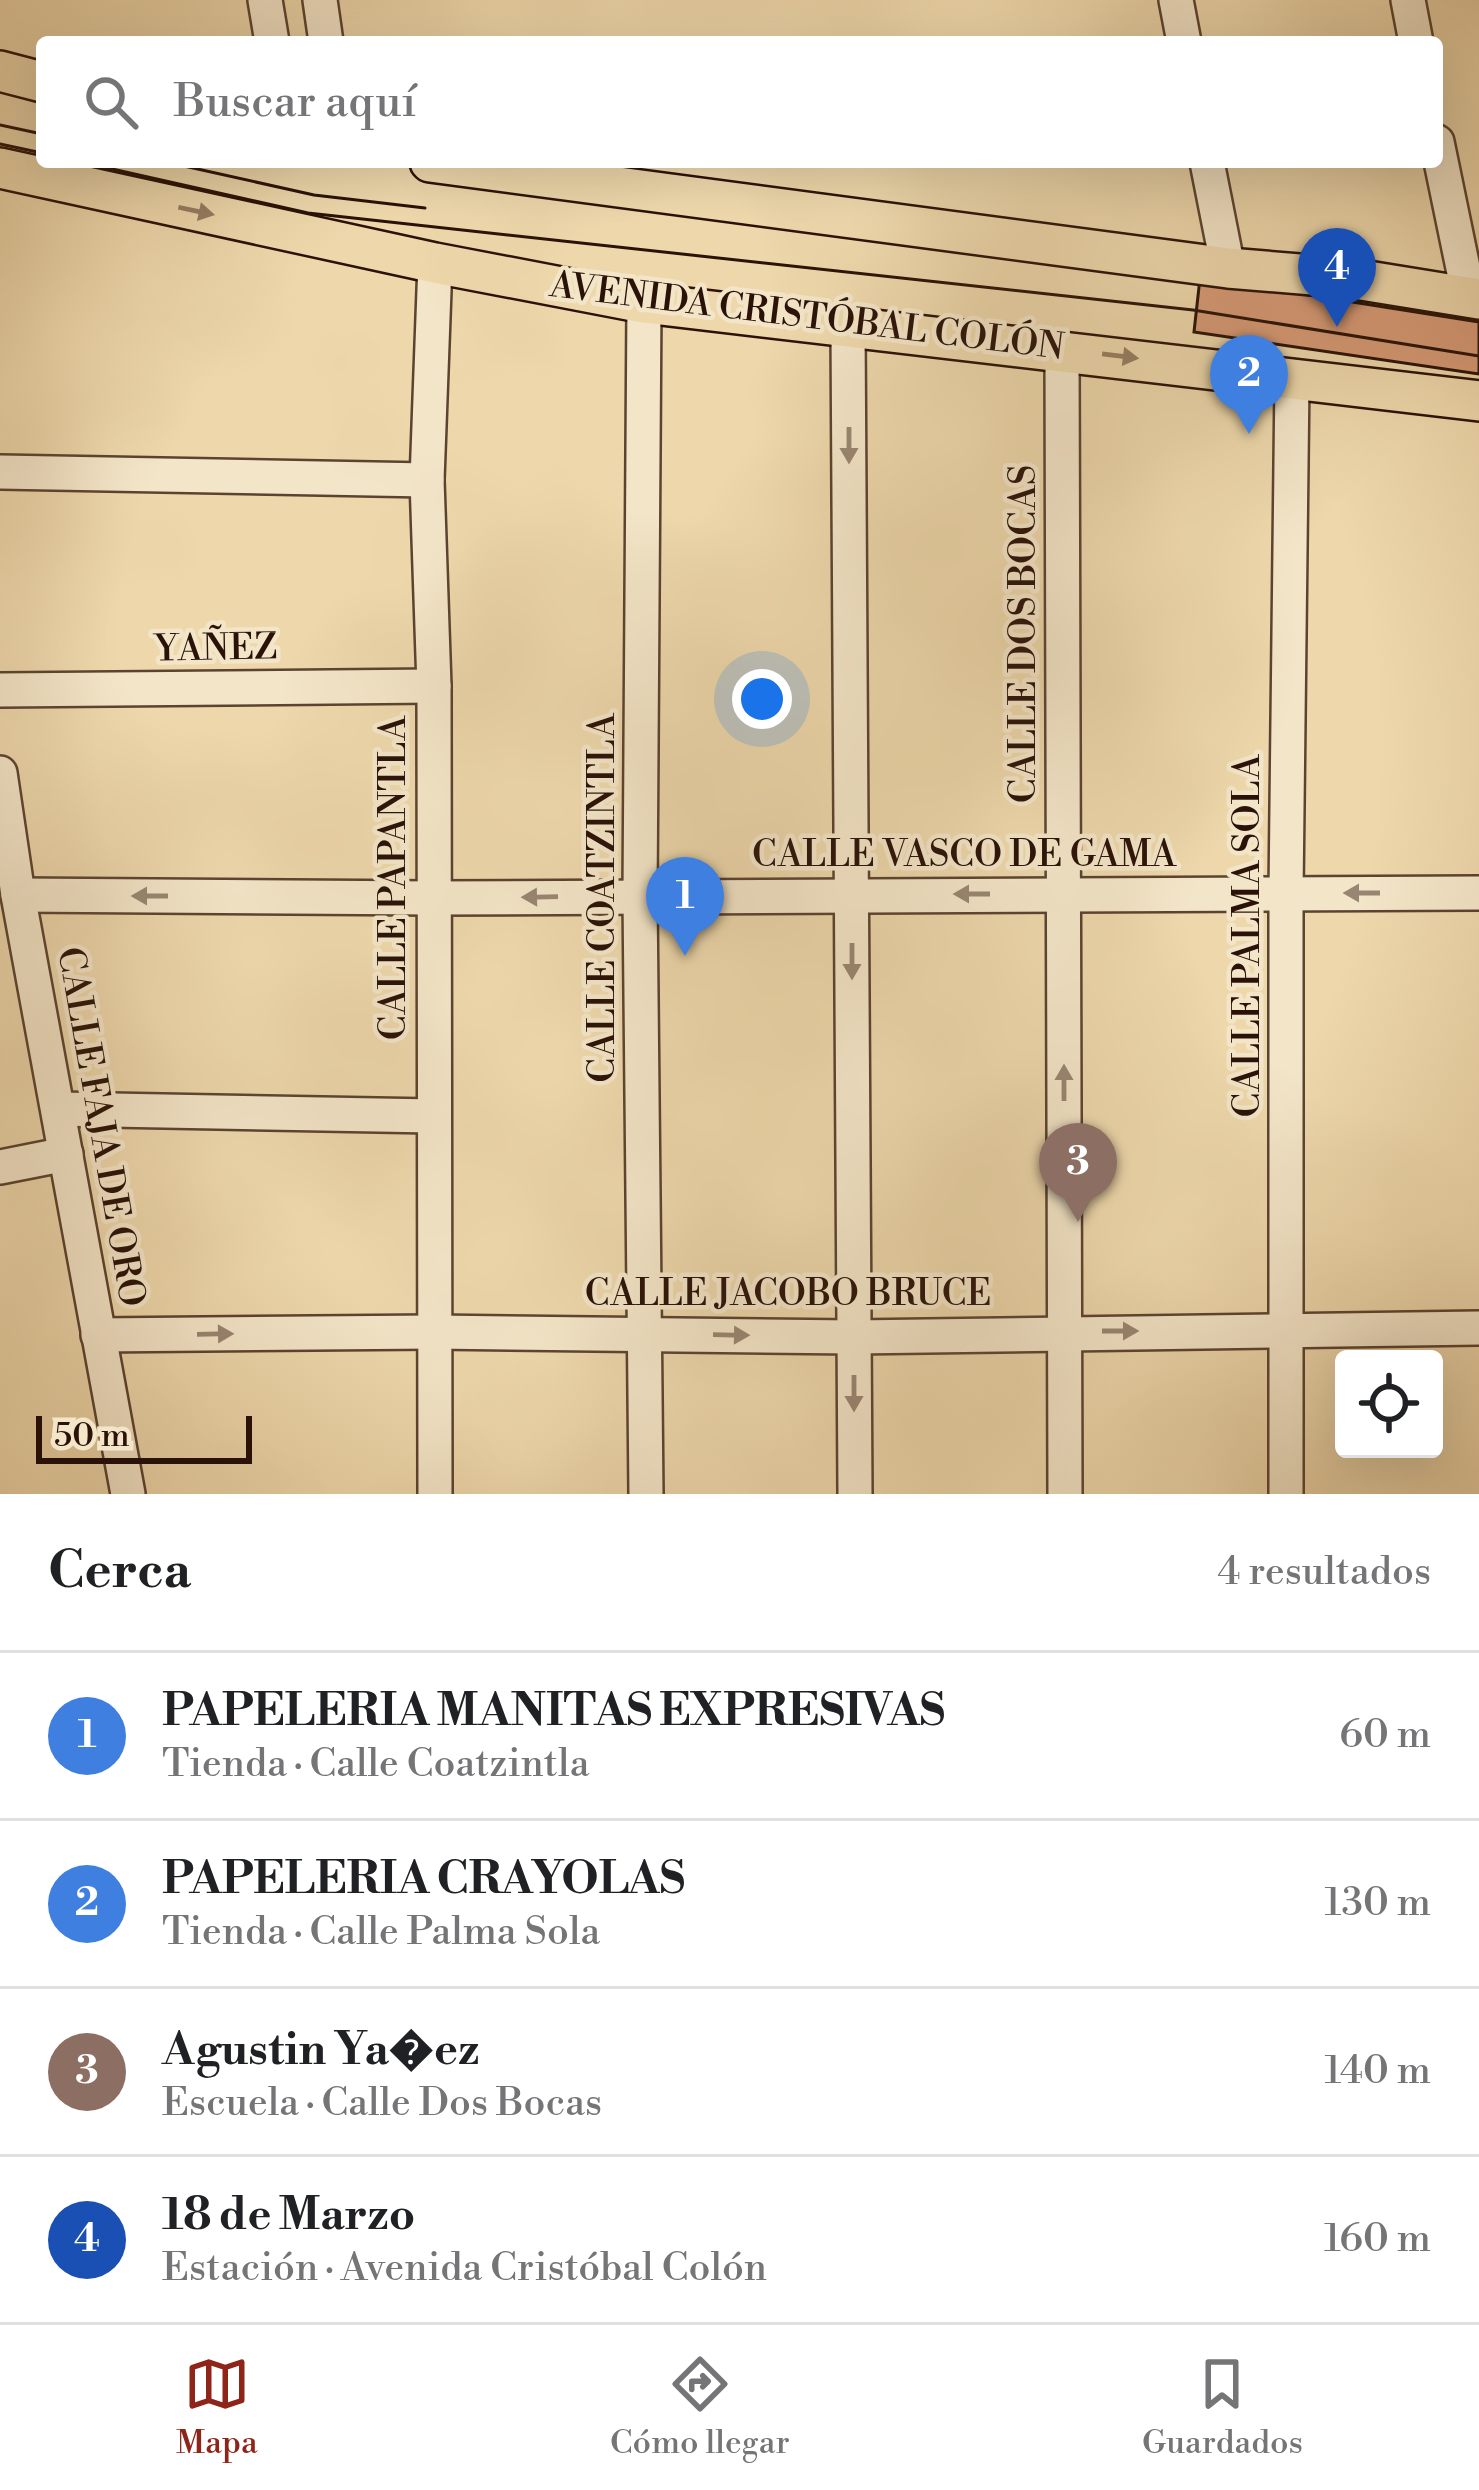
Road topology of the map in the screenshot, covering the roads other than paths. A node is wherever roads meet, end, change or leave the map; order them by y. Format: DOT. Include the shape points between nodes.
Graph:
graph roads {
  1 [pos="265,0"];
  2 [pos="320,0"];
  3 [pos="1176,0"];
  4 [pos="1408,0"];
  5 [pos="271,36"];
  6 [pos="325,36"];
  7 [pos="1183,36"];
  8 [pos="1415,36"];
  9 [pos="0,71"];
  10 [pos="36,80"];
  11 [pos="1443,167"];
  12 [pos="0,168"];
  13 [pos="475,168"];
  14 [pos="1208,168"];
  15 [pos="435,263"];
  16 [pos="1228,268"];
  17 [pos="1474,298"];
  18 [pos="644,303"];
  19 [pos="848,328"];
  20 [pos="1062,349"];
  21 [pos="1292,378"];
  22 [pos="1479,401"];
  23 [pos="0,472"];
  24 [pos="427,480"];
  25 [pos="434,686"];
  26 [pos="0,690"];
  27 [pos="0,773"];
  28 [pos="1286,892"];
  29 [pos="1479,893"];
  30 [pos="1064,894"];
  31 [pos="18,895"];
  32 [pos="852,895"];
  33 [pos="640,896"];
  34 [pos="434,898"];
  35 [pos="58,1109"];
  36 [pos="433,1116"];
  37 [pos="66,1154"];
  38 [pos="0,1167"];
  39 [pos="1479,1328"];
  40 [pos="1064,1331"];
  41 [pos="434,1332"];
  42 [pos="1284,1332"];
  43 [pos="98,1335"];
  44 [pos="645,1335"];
  45 [pos="854,1336"];
  46 [pos="128,1494"];
  47 [pos="435,1494"];
  48 [pos="646,1494"];
  49 [pos="855,1494"];
  50 [pos="1065,1494"];
  51 [pos="1286,1494"];
  1 -- 5 [label="street"];
  2 -- 6 [label="street"];
  3 -- 7 [label="street"];
  4 -- 8 [label="street"];
  9 -- 10 [label="main road"];
  11 -- 17 [label="street"];
  12 -- 15 [label="main road, AVENIDA CRISTÓBAL COLÓN, one-way"];
  13 -- 16 [label="main road"];
  14 -- 16 [label="street"];
  15 -- 18 [label="main road, AVENIDA CRISTÓBAL COLÓN"];
  15 -- 24 [label="street, CALLE PAPANTLA"];
  16 -- 17 [label="main road"];
  18 -- 19 [label="main road, AVENIDA CRISTÓBAL COLÓN"];
  18 -- 33 [label="street, CALLE COATZINTLA"];
  19 -- 20 [label="main road, AVENIDA CRISTÓBAL COLÓN"];
  19 -- 32 [label="street, one-way"];
  20 -- 21 [label="main road, AVENIDA CRISTÓBAL COLÓN, one-way"];
  20 -- 30 [label="street, CALLE DOS BOCAS"];
  21 -- 22 [label="main road, AVENIDA CRISTÓBAL COLÓN"];
  21 -- 28 [label="street, CALLE PALMA SOLA"];
  23 -- 24 [label="street"];
  24 -- 25 [label="street, CALLE PAPANTLA"];
  25 -- 26 [label="street, YAÑEZ"];
  25 -- 34 [label="street, CALLE PAPANTLA"];
  27 -- 31 [label="street, CALLE FAJA DE ORO"];
  29 -- 28 [label="street, CALLE VASCO DE GAMA, one-way"];
  28 -- 30 [label="street, CALLE VASCO DE GAMA"];
  28 -- 42 [label="street, CALLE PALMA SOLA"];
  30 -- 32 [label="street, CALLE VASCO DE GAMA, one-way"];
  40 -- 30 [label="street, CALLE DOS BOCAS, one-way"];
  34 -- 31 [label="street, CALLE VASCO DE GAMA, one-way"];
  31 -- 35 [label="street, CALLE FAJA DE ORO"];
  32 -- 33 [label="street, CALLE VASCO DE GAMA"];
  32 -- 45 [label="street, one-way"];
  33 -- 34 [label="street, CALLE VASCO DE GAMA, one-way"];
  33 -- 44 [label="street, CALLE COATZINTLA"];
  34 -- 36 [label="street, CALLE PAPANTLA"];
  35 -- 36 [label="street"];
  35 -- 37 [label="street, CALLE FAJA DE ORO"];
  36 -- 41 [label="street, CALLE PAPANTLA"];
  37 -- 38 [label="street"];
  37 -- 43 [label="street, CALLE FAJA DE ORO"];
  39 -- 42 [label="street, CALLE JACOBO BRUCE"];
  40 -- 42 [label="street, CALLE JACOBO BRUCE, one-way"];
  40 -- 45 [label="street, CALLE JACOBO BRUCE"];
  40 -- 50 [label="street, CALLE DOS BOCAS"];
  43 -- 41 [label="street, CALLE JACOBO BRUCE, one-way"];
  41 -- 44 [label="street, CALLE JACOBO BRUCE"];
  41 -- 47 [label="street, CALLE PAPANTLA"];
  42 -- 51 [label="street, CALLE PALMA SOLA"];
  43 -- 46 [label="street, CALLE FAJA DE ORO"];
  44 -- 45 [label="street, CALLE JACOBO BRUCE, one-way"];
  44 -- 48 [label="street, CALLE COATZINTLA"];
  45 -- 49 [label="street, one-way"];
}
